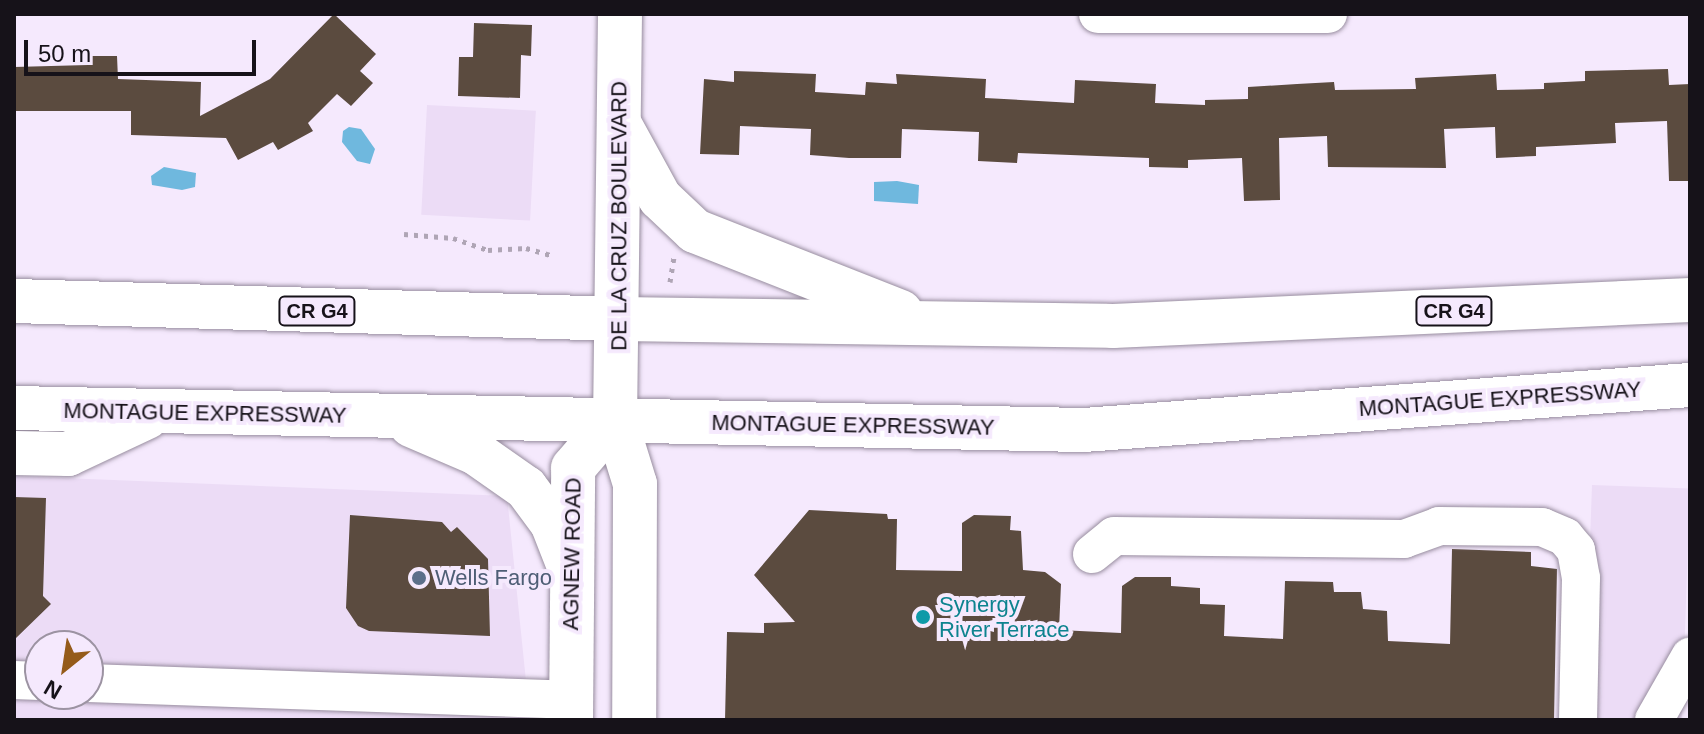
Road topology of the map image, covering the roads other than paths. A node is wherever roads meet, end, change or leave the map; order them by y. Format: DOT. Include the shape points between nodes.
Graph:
graph roads {
  1 [pos="620,14"];
  2 [pos="1098,14"];
  3 [pos="1328,14"];
  4 [pos="620,125"];
  5 [pos="1690,300"];
  6 [pos="14,301"];
  7 [pos="619,319"];
  8 [pos="929,323"];
  9 [pos="1690,385"];
  10 [pos="14,408"];
  11 [pos="156,413"];
  12 [pos="390,417"];
  13 [pos="615,419"];
  14 [pos="14,453"];
  15 [pos="1092,554"];
  16 [pos="572,574"];
  17 [pos="1690,657"];
  18 [pos="104,684"];
  19 [pos="570,710"];
  20 [pos="634,720"];
  21 [pos="1578,720"];
  22 [pos="1654,720"];
  1 -- 4 [label="main road, DE LA CRUZ BOULEVARD"];
  2 -- 3 [label="street"];
  4 -- 7 [label="main road, DE LA CRUZ BOULEVARD"];
  4 -- 8 [label="main road" via="660,198 695,231"];
  5 -- 8 [label="main road, CR G4" via="1219,324"];
  6 -- 7 [label="main road, CR G4"];
  7 -- 8 [label="main road, CR G4"];
  7 -- 13 [label="main road, DE LA CRUZ BOULEVARD"];
  9 -- 13 [label="main road, MONTAGUE EXPRESSWAY" via="1084,430"];
  10 -- 11 [label="main road, MONTAGUE EXPRESSWAY"];
  11 -- 12 [label="main road, MONTAGUE EXPRESSWAY"];
  11 -- 14 [label="main road" via="68,454"];
  12 -- 13 [label="main road, MONTAGUE EXPRESSWAY"];
  12 -- 16 [label="main road" via="476,453 526,488 552,523"];
  13 -- 16 [label="main road, AGNEW ROAD" via="573,468"];
  13 -- 20 [label="main road" via="636,490"];
  15 -- 21 [label="street" via="1114,536 1404,539 1439,526 1542,527 1565,537 1576,550 1581,578"];
  16 -- 19 [label="main road, AGNEW ROAD"];
  17 -- 22 [label="street"];
  18 -- 19 [label="street"];
}
